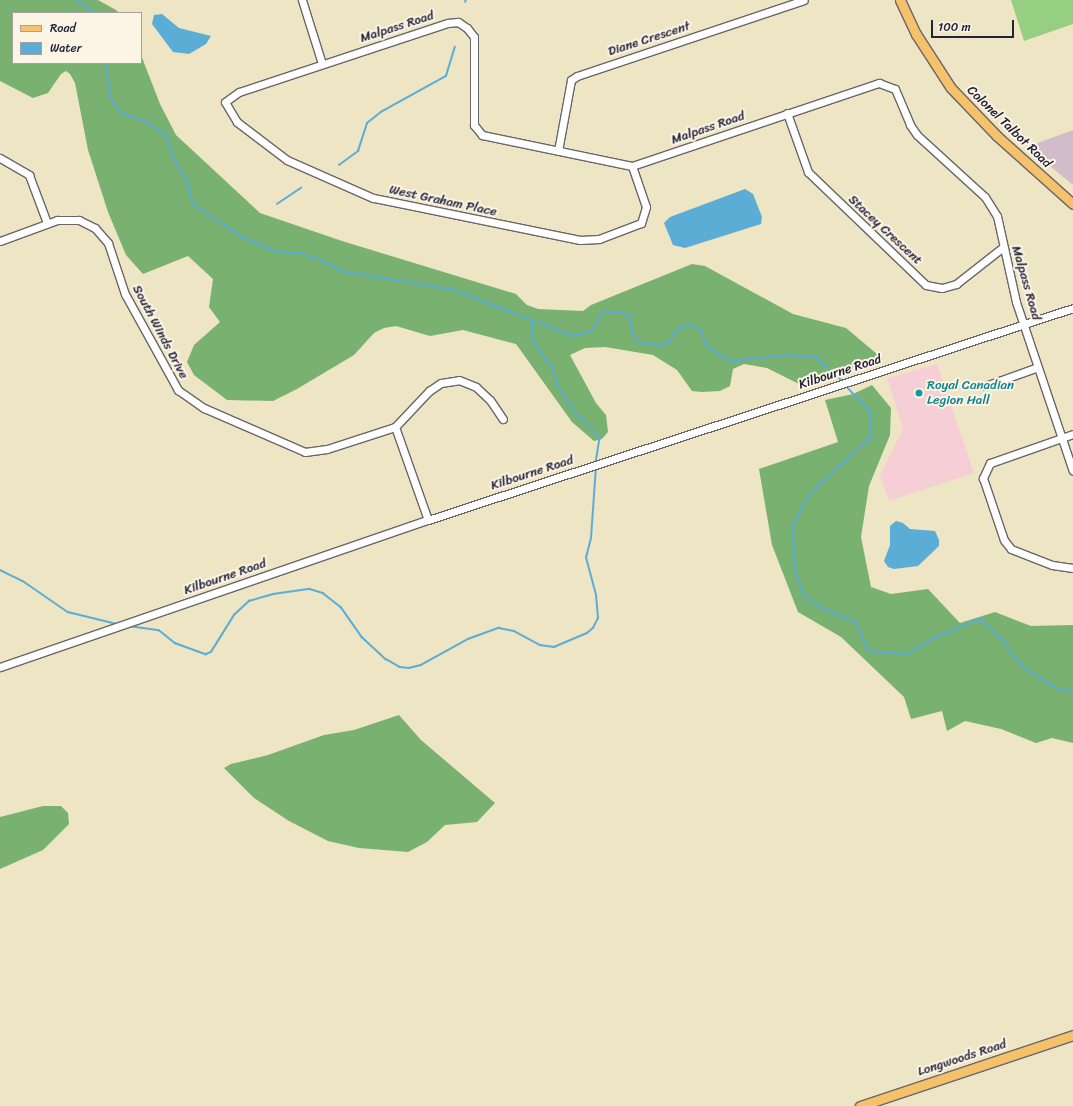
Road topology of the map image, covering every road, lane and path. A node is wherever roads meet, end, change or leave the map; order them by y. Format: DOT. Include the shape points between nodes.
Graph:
graph roads {
  1 [pos="302,0"];
  2 [pos="804,0"];
  3 [pos="900,0"];
  4 [pos="322,64"];
  5 [pos="239,92"];
  6 [pos="787,113"];
  7 [pos="558,151"];
  8 [pos="0,158"];
  9 [pos="632,166"];
  10 [pos="1073,204"];
  11 [pos="47,223"];
  12 [pos="0,241"];
  13 [pos="1003,247"];
  14 [pos="1073,308"];
  15 [pos="1025,324"];
  16 [pos="1038,367"];
  17 [pos="985,386"];
  18 [pos="502,419"];
  19 [pos="395,427"];
  20 [pos="1073,434"];
  21 [pos="1062,438"];
  22 [pos="1073,471"];
  23 [pos="428,520"];
  24 [pos="1073,568"];
  25 [pos="0,667"];
  26 [pos="1073,1035"];
  27 [pos="860,1106"];
  1 -- 4 [label="street"];
  2 -- 7 [label="street, Diane Crescent" via="577,76 571,80"];
  3 -- 10 [label="main road, Colonel Talbot Road" via="916,34 951,88 997,136"];
  4 -- 5 [label="street, Malpass Road"];
  4 -- 7 [label="street, Malpass Road" via="458,22 474,37 474,125 482,135"];
  5 -- 9 [label="street, West Graham Place" via="225,102 237,122 287,160 373,198 545,234 580,240 599,239 641,223 646,207"];
  6 -- 9 [label="street, Malpass Road"];
  6 -- 13 [label="street, Malpass Road" via="879,83 895,89 910,124 918,135 985,197 997,216"];
  6 -- 13 [label="street, Stacey Crescent" via="808,172 926,285 942,288 956,284"];
  7 -- 9 [label="street, Malpass Road"];
  8 -- 11 [label="street" via="29,175"];
  11 -- 12 [label="street, South Winds Drive"];
  11 -- 19 [label="street, South Winds Drive" via="57,220 79,220 96,228 108,243 125,294 178,390 204,408 305,452 327,449"];
  13 -- 15 [label="street, Malpass Road" via="1016,302"];
  14 -- 15 [label="street, Kilbourne Road"];
  15 -- 16 [label="street, Malpass Road"];
  15 -- 23 [label="street, Kilbourne Road"];
  16 -- 17 [label="street"];
  16 -- 21 [label="street, Malpass Road"];
  18 -- 19 [label="street" via="490,400 476,387 459,380 441,383 429,391"];
  19 -- 23 [label="street"];
  20 -- 21 [label="street"];
  21 -- 22 [label="street, Malpass Road"];
  21 -- 24 [label="street" via="990,463 983,478 1004,540 1011,550 1052,565"];
  23 -- 25 [label="street, Kilbourne Road"];
  26 -- 27 [label="main road, Longwoods Road"];
}
